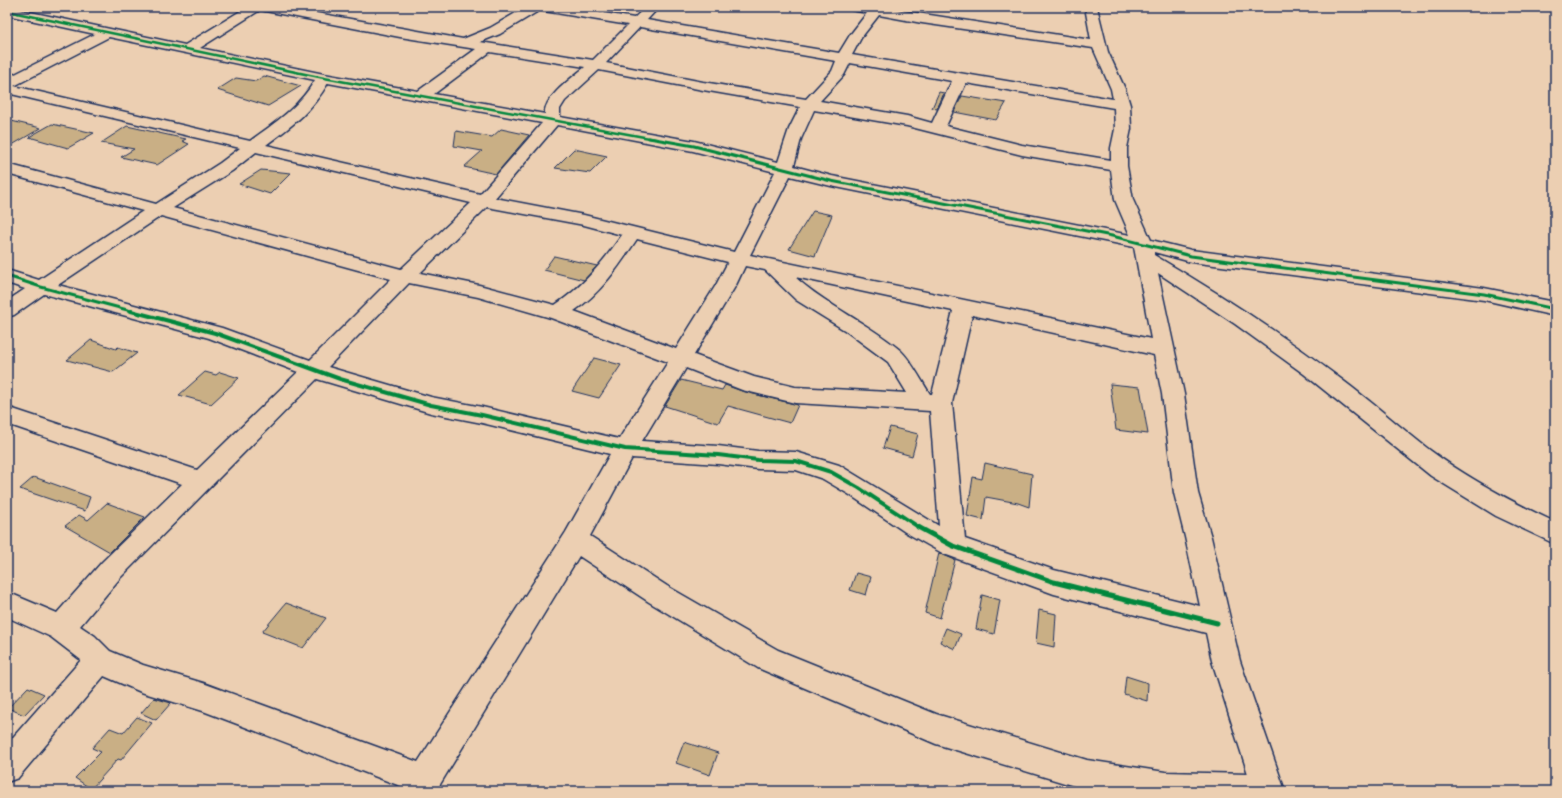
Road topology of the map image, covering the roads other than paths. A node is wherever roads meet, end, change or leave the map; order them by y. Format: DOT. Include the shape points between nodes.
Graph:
graph roads {
  1 [pos="256,7"];
  2 [pos="262,7"];
  3 [pos="535,7"];
  4 [pos="544,7"];
  5 [pos="653,7"];
  6 [pos="857,7"];
  7 [pos="1091,7"];
  8 [pos="878,9"];
  9 [pos="7,11"];
  10 [pos="638,23"];
  11 [pos="106,33"];
  12 [pos="465,43"];
  13 [pos="1100,45"];
  14 [pos="488,47"];
  15 [pos="186,50"];
  16 [pos="845,57"];
  17 [pos="596,65"];
  18 [pos="960,76"];
  19 [pos="324,78"];
  20 [pos="7,84"];
  21 [pos="7,90"];
  22 [pos="421,96"];
  23 [pos="559,98"];
  24 [pos="810,105"];
  25 [pos="1122,105"];
  26 [pos="493,109"];
  27 [pos="553,120"];
  28 [pos="937,128"];
  29 [pos="254,146"];
  30 [pos="1119,166"];
  31 [pos="7,169"];
  32 [pos="785,169"];
  33 [pos="484,200"];
  34 [pos="159,210"];
  35 [pos="633,232"];
  36 [pos="1145,250"];
  37 [pos="739,259"];
  38 [pos="769,265"];
  39 [pos="7,276"];
  40 [pos="405,276"];
  41 [pos="41,286"];
  42 [pos="964,306"];
  43 [pos="1555,309"];
  44 [pos="7,310"];
  45 [pos="558,313"];
  46 [pos="1162,349"];
  47 [pos="680,358"];
  48 [pos="313,369"];
  49 [pos="932,402"];
  50 [pos="7,415"];
  51 [pos="625,448"];
  52 [pos="201,481"];
  53 [pos="1555,533"];
  54 [pos="575,540"];
  55 [pos="953,546"];
  56 [pos="7,604"];
  57 [pos="1217,623"];
  58 [pos="61,628"];
  59 [pos="100,660"];
  60 [pos="7,766"];
  61 [pos="421,785"];
  62 [pos="1268,791"];
  1 -- 15 [label="street"];
  2 -- 12 [label="street"];
  3 -- 12 [label="street" via="495,31"];
  4 -- 10 [label="street"];
  5 -- 10 [label="street"];
  6 -- 8 [label="street"];
  7 -- 13 [label="street"];
  8 -- 13 [label="street" via="922,19"];
  8 -- 16 [label="street" via="858,32"];
  9 -- 11 [label="street"];
  10 -- 16 [label="street"];
  10 -- 17 [label="street"];
  11 -- 15 [label="street"];
  11 -- 20 [label="street"];
  12 -- 14 [label="street"];
  13 -- 25 [label="street"];
  14 -- 17 [label="street"];
  14 -- 22 [label="street"];
  15 -- 19 [label="street"];
  16 -- 18 [label="street"];
  16 -- 24 [label="street" via="840,70"];
  17 -- 23 [label="street"];
  17 -- 24 [label="street"];
  18 -- 25 [label="street"];
  18 -- 28 [label="street"];
  19 -- 22 [label="street"];
  19 -- 29 [label="street" via="312,98 296,116"];
  21 -- 29 [label="street"];
  22 -- 26 [label="street"];
  23 -- 26 [label="street"];
  23 -- 27 [label="street" via="552,109"];
  24 -- 28 [label="street"];
  24 -- 32 [label="street" via="787,152"];
  25 -- 30 [label="street" via="1123,129"];
  26 -- 27 [label="street"];
  27 -- 32 [label="street" via="694,146"];
  27 -- 33 [label="street"];
  28 -- 30 [label="street" via="1022,150"];
  29 -- 33 [label="street"];
  29 -- 34 [label="street"];
  30 -- 36 [label="street" via="1124,200"];
  31 -- 34 [label="street"];
  32 -- 36 [label="street"];
  32 -- 37 [label="street"];
  33 -- 35 [label="street"];
  33 -- 40 [label="street"];
  34 -- 40 [label="street"];
  34 -- 41 [label="street"];
  35 -- 37 [label="street"];
  35 -- 45 [label="street" via="602,275 576,302"];
  36 -- 43 [label="street" via="1164,250 1191,256 1484,294"];
  36 -- 46 [label="street"];
  36 -- 53 [label="street" via="1335,385 1456,480"];
  37 -- 38 [label="street"];
  37 -- 47 [label="street" via="726,285"];
  38 -- 42 [label="street"];
  38 -- 49 [label="street" via="803,295 853,326 895,357"];
  39 -- 41 [label="street"];
  40 -- 45 [label="street" via="479,291"];
  40 -- 48 [label="street"];
  41 -- 44 [label="street"];
  41 -- 48 [label="street" via="215,333"];
  42 -- 46 [label="street"];
  42 -- 49 [label="street"];
  45 -- 47 [label="street"];
  46 -- 57 [label="street" via="1173,394 1186,493"];
  47 -- 49 [label="street" via="750,384 794,395"];
  47 -- 51 [label="street"];
  48 -- 51 [label="street" via="431,405 490,416"];
  48 -- 52 [label="street"];
  49 -- 55 [label="street" via="943,436"];
  50 -- 52 [label="street"];
  51 -- 54 [label="street"];
  51 -- 55 [label="street" via="796,461 831,472"];
  52 -- 58 [label="street" via="111,570"];
  54 -- 61 [label="street"];
  54 -- 62 [label="street" via="658,594 768,659 936,729 1087,775 1165,787"];
  55 -- 57 [label="street" via="1054,582"];
  56 -- 58 [label="street"];
  57 -- 62 [label="street" via="1226,661"];
  58 -- 59 [label="street" via="85,645"];
  59 -- 60 [label="street"];
  59 -- 61 [label="street" via="141,678 203,696"];
}
